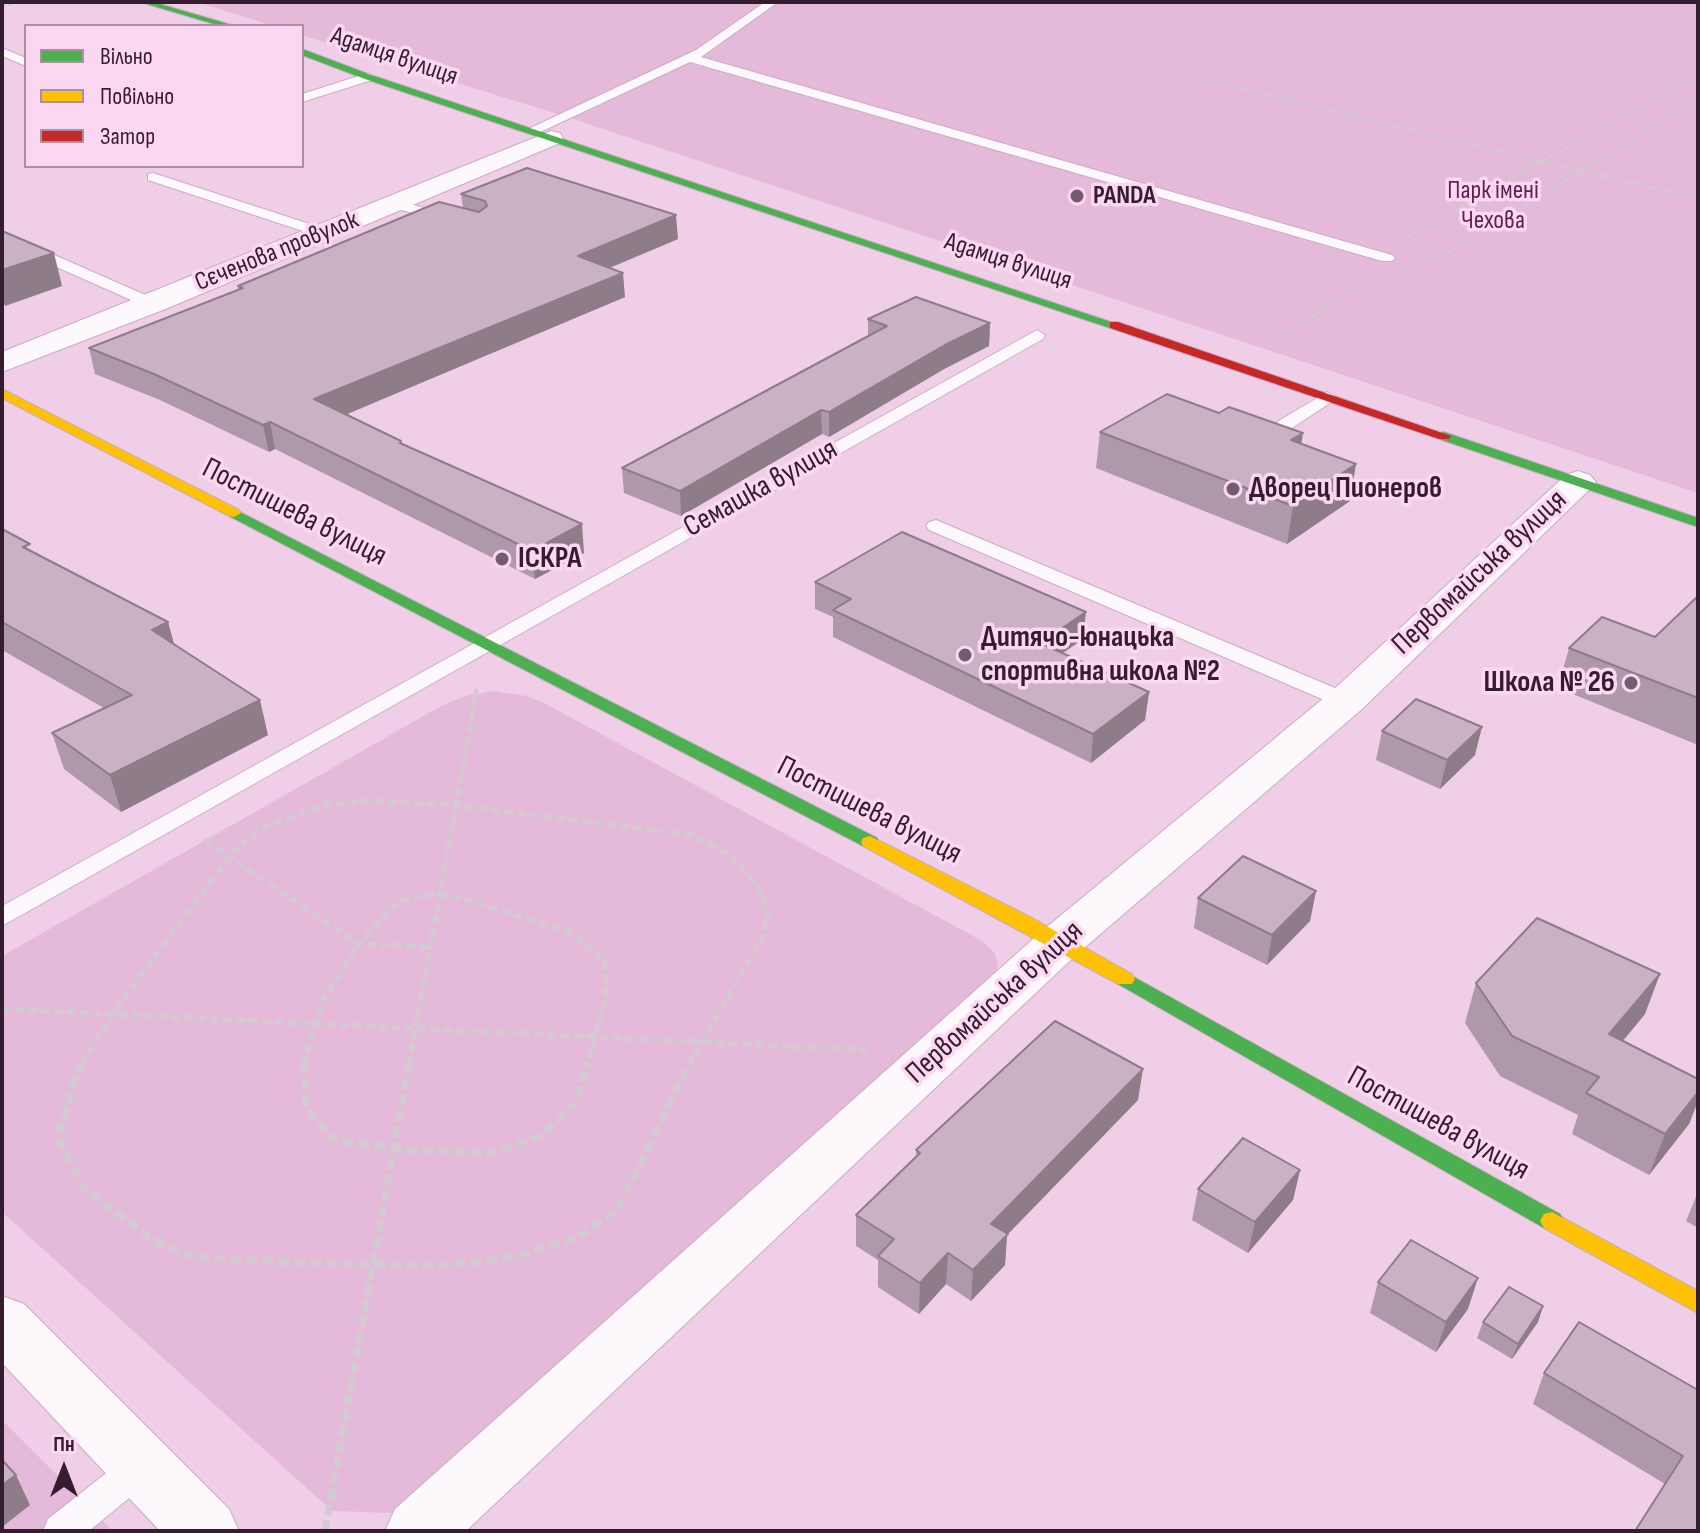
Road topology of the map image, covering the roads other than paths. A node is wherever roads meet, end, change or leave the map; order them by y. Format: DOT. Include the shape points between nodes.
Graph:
graph roads {
  1 [pos="144,2"];
  2 [pos="772,2"];
  3 [pos="224,24"];
  4 [pos="2,52"];
  5 [pos="304,53"];
  6 [pos="690,58"];
  7 [pos="24,61"];
  8 [pos="368,77"];
  9 [pos="304,97"];
  10 [pos="541,135"];
  11 [pos="153,177"];
  12 [pos="396,204"];
  13 [pos="466,224"];
  14 [pos="323,233"];
  15 [pos="2,237"];
  16 [pos="1387,258"];
  17 [pos="153,304"];
  18 [pos="1037,335"];
  19 [pos="2,363"];
  20 [pos="2,393"];
  21 [pos="1327,397"];
  22 [pos="1283,426"];
  23 [pos="1578,482"];
  24 [pos="1698,523"];
  25 [pos="936,526"];
  26 [pos="485,644"];
  27 [pos="1346,701"];
  28 [pos="2,917"];
  29 [pos="1059,943"];
  30 [pos="1698,1303"];
  31 [pos="2,1322"];
  32 [pos="142,1466"];
  33 [pos="61,1531"];
  34 [pos="205,1531"];
  35 [pos="419,1531"];
  1 -- 3 [label="street"];
  2 -- 6 [label="lane"];
  4 -- 7 [label="lane"];
  5 -- 8 [label="street, Адамця вулиця"];
  6 -- 10 [label="lane"];
  6 -- 16 [label="lane"];
  8 -- 9 [label="lane"];
  8 -- 10 [label="street, Адамця вулиця"];
  10 -- 12 [label="street, Сєченова провулок"];
  10 -- 21 [label="street, Адамця вулиця"];
  11 -- 14 [label="lane"];
  12 -- 13 [label="lane"];
  12 -- 14 [label="street, Сєченова провулок"];
  14 -- 17 [label="street, Сєченова провулок"];
  15 -- 17 [label="lane"];
  17 -- 19 [label="street, Сєченова провулок"];
  18 -- 26 [label="lane, Семашка вулиця"];
  20 -- 26 [label="street, Постишева вулиця"];
  21 -- 22 [label="lane"];
  21 -- 23 [label="street, Адамця вулиця"];
  23 -- 24 [label="street, Адамця вулиця"];
  23 -- 27 [label="street, Первомайська вулиця"];
  25 -- 27 [label="lane"];
  26 -- 28 [label="lane, Семашка вулиця"];
  26 -- 29 [label="street, Постишева вулиця"];
  27 -- 29 [label="street, Первомайська вулиця"];
  29 -- 30 [label="street, Постишева вулиця"];
  29 -- 35 [label="street, Первомайська вулиця"];
  31 -- 32 [label="street"];
  32 -- 33 [label="lane"];
  32 -- 34 [label="street"];
}
